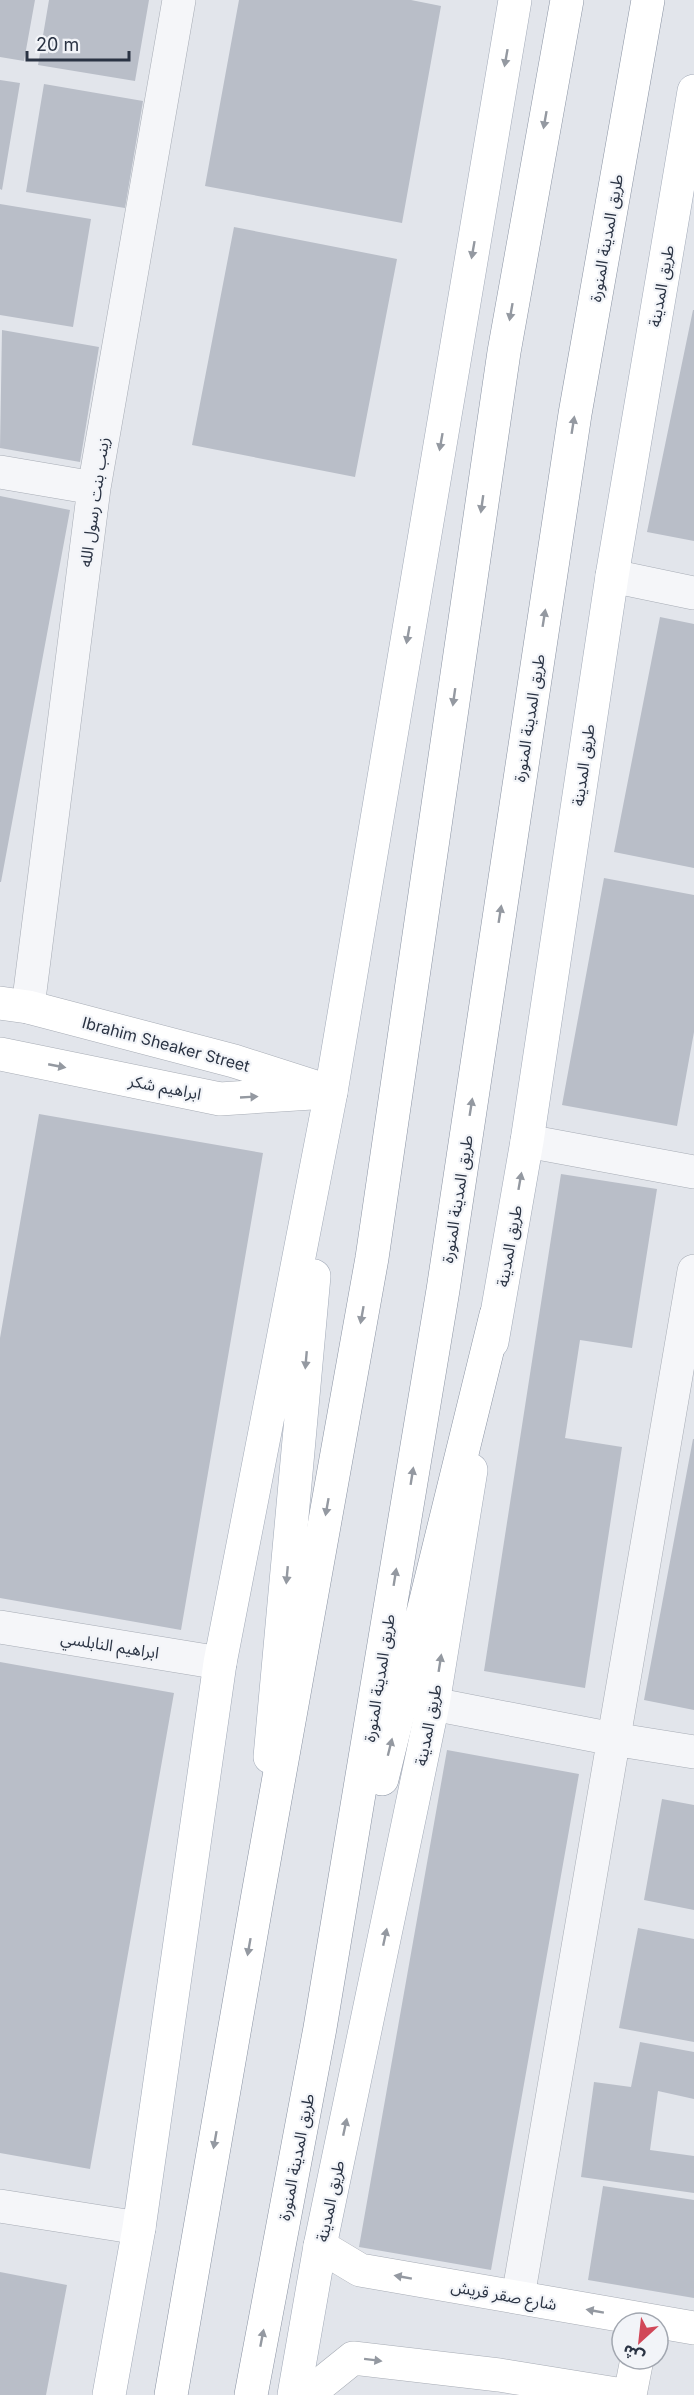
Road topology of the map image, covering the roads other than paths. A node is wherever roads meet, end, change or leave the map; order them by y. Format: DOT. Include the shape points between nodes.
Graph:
graph roads {
  1 [pos="179,0"];
  2 [pos="515,0"];
  3 [pos="567,0"];
  4 [pos="648,0"];
  5 [pos="694,91"];
  6 [pos="0,472"];
  7 [pos="94,488"];
  8 [pos="612,576"];
  9 [pos="694,593"];
  10 [pos="14,1005"];
  11 [pos="0,1054"];
  12 [pos="331,1092"];
  13 [pos="527,1141"];
  14 [pos="694,1172"];
  15 [pos="694,1270"];
  16 [pos="496,1315"];
  17 [pos="0,1627"];
  18 [pos="220,1663"];
  19 [pos="433,1704"];
  20 [pos="613,1739"];
  21 [pos="694,1752"];
  22 [pos="257,1900"];
  23 [pos="320,2028"];
  24 [pos="0,2206"];
  25 [pos="139,2228"];
  26 [pos="320,2246"];
  27 [pos="518,2297"];
  28 [pos="610,2315"];
  29 [pos="670,2325"];
  30 [pos="694,2328"];
  31 [pos="635,2371"];
  32 [pos="497,2385"];
  33 [pos="110,2395"];
  34 [pos="171,2395"];
  35 [pos="251,2395"];
  36 [pos="294,2395"];
  37 [pos="307,2395"];
  38 [pos="623,2395"];
  39 [pos="630,2395"];
  1 -- 7 [label="street, زينب بنت رسول الله"];
  2 -- 12 [label="main road, one-way"];
  3 -- 22 [label="main road, one-way" via="504,352 372,1258"];
  23 -- 4 [label="main road, طريق المدينة المنورة, one-way" via="443,1290 575,414"];
  5 -- 8 [label="main road, طريق المدينة"];
  6 -- 7 [label="street"];
  7 -- 10 [label="street, زينب بنت رسول الله"];
  8 -- 9 [label="street"];
  8 -- 13 [label="main road, طريق المدينة"];
  10 -- 12 [label="main road, Ibrahim Sheaker Street" via="234,1060"];
  11 -- 12 [label="main road, ابراهيم شكر, one-way" via="220,1099"];
  12 -- 18 [label="main road"];
  12 -- 22 [label="main road, one-way"];
  13 -- 14 [label="street"];
  16 -- 13 [label="main road, طريق المدينة, one-way"];
  15 -- 20 [label="street"];
  19 -- 16 [label="main road, طريق المدينة, one-way"];
  23 -- 16 [label="main road, one-way"];
  17 -- 18 [label="street, ابراهيم النابلسي"];
  18 -- 25 [label="main road"];
  19 -- 20 [label="street"];
  26 -- 19 [label="main road, طريق المدينة, one-way"];
  20 -- 21 [label="street"];
  20 -- 27 [label="street"];
  22 -- 34 [label="main road, one-way"];
  35 -- 23 [label="main road, طريق المدينة المنورة, one-way"];
  24 -- 25 [label="street"];
  25 -- 33 [label="main road"];
  27 -- 26 [label="main road, شارع صقر قريش, one-way" via="360,2270"];
  26 -- 36 [label="main road, طريق المدينة"];
  28 -- 27 [label="main road, شارع صقر قريش, one-way"];
  29 -- 30 [label="main road, شارع صقر قريش"];
  31 -- 39 [label="main road"];
  37 -- 32 [label="main road, one-way" via="353,2358"];
  32 -- 38 [label="main road"];
}
